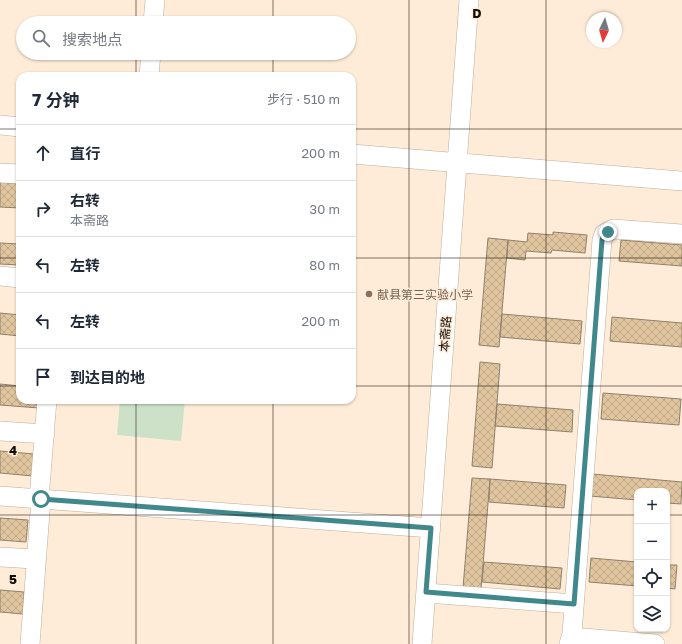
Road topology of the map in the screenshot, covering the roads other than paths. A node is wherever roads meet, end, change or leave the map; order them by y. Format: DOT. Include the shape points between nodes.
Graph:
graph roads {
  1 [pos="155,0"];
  2 [pos="469,0"];
  3 [pos="154,16"];
  4 [pos="150,60"];
  5 [pos="149,72"];
  6 [pos="0,125"];
  7 [pos="16,127"];
  8 [pos="356,154"];
  9 [pos="458,163"];
  10 [pos="0,173"];
  11 [pos="16,174"];
  12 [pos="682,181"];
  13 [pos="682,234"];
  14 [pos="0,276"];
  15 [pos="16,278"];
  16 [pos="47,404"];
  17 [pos="0,431"];
  18 [pos="45,434"];
  19 [pos="0,496"];
  20 [pos="40,499"];
  21 [pos="431,528"];
  22 [pos="0,557"];
  23 [pos="34,559"];
  24 [pos="426,592"];
  25 [pos="574,604"];
  26 [pos="570,641"];
  27 [pos="30,644"];
  28 [pos="422,644"];
  29 [pos="655,644"];
  1 -- 3 [label="street"];
  2 -- 9 [label="street, 本斋路"];
  4 -- 5 [label="street"];
  6 -- 7 [label="street"];
  8 -- 9 [label="street"];
  9 -- 12 [label="street"];
  9 -- 21 [label="street, 本斋路"];
  10 -- 11 [label="street"];
  13 -- 25 [label="street" via="613,229 604,234 602,240"];
  14 -- 15 [label="street"];
  16 -- 18 [label="street"];
  17 -- 18 [label="street"];
  18 -- 20 [label="street"];
  19 -- 20 [label="street"];
  20 -- 21 [label="street"];
  20 -- 27 [label="street"];
  21 -- 24 [label="street, 本斋路"];
  22 -- 23 [label="street"];
  24 -- 25 [label="street"];
  24 -- 28 [label="street, 本斋路"];
  25 -- 26 [label="street"];
  26 -- 29 [label="street"];
}
